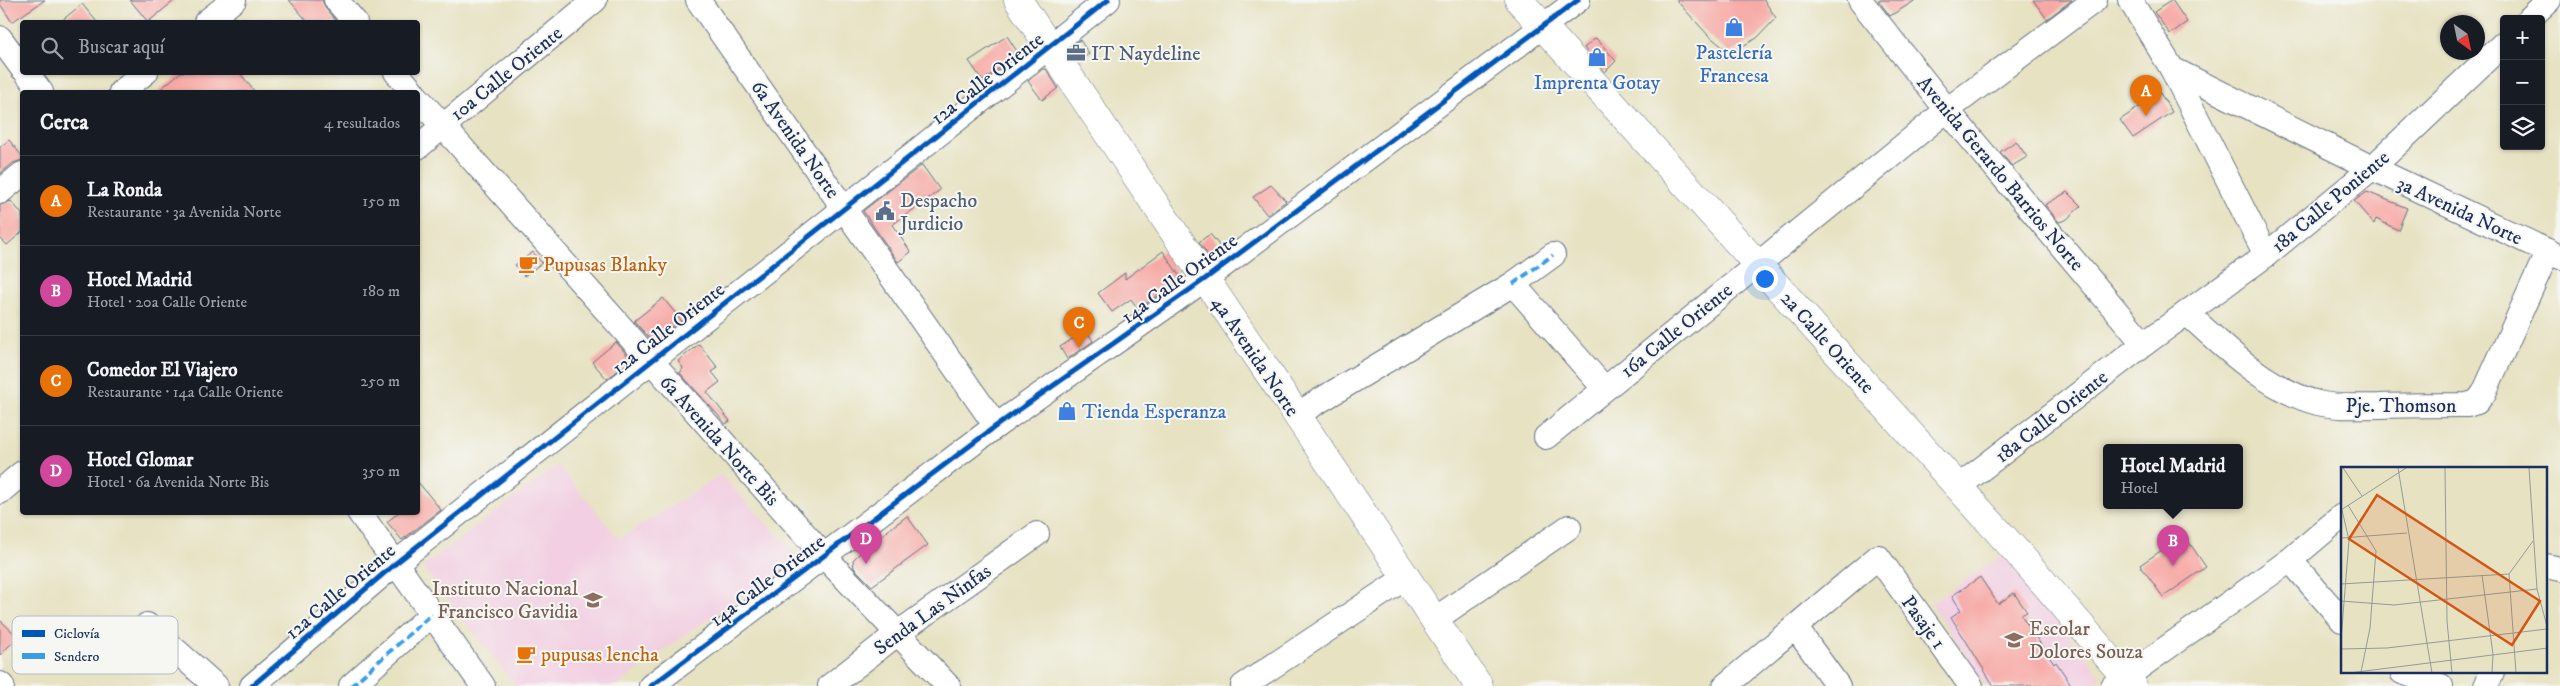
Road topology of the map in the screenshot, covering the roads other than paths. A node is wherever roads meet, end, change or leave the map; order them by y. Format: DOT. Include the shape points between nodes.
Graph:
graph roads {
  1 [pos="234,0"];
  2 [pos="336,0"];
  3 [pos="595,0"];
  4 [pos="698,0"];
  5 [pos="1018,0"];
  6 [pos="1108,0"];
  7 [pos="1519,0"];
  8 [pos="1578,0"];
  9 [pos="1860,0"];
  10 [pos="2095,0"];
  11 [pos="2130,0"];
  12 [pos="2549,0"];
  13 [pos="2533,15"];
  14 [pos="209,20"];
  15 [pos="353,20"];
  16 [pos="1544,26"];
  17 [pos="0,38"];
  18 [pos="2500,47"];
  19 [pos="1050,48"];
  20 [pos="20,65"];
  21 [pos="2172,69"];
  22 [pos="28,75"];
  23 [pos="142,75"];
  24 [pos="399,75"];
  25 [pos="40,90"];
  26 [pos="124,90"];
  27 [pos="411,90"];
  28 [pos="420,101"];
  29 [pos="1947,110"];
  30 [pos="441,127"];
  31 [pos="420,145"];
  32 [pos="2372,168"];
  33 [pos="20,176"];
  34 [pos="0,192"];
  35 [pos="844,209"];
  36 [pos="2554,254"];
  37 [pos="1552,255"];
  38 [pos="2266,255"];
  39 [pos="1758,264"];
  40 [pos="1205,279"];
  41 [pos="1513,284"];
  42 [pos="2187,313"];
  43 [pos="2144,344"];
  44 [pos="650,362"];
  45 [pos="1604,388"];
  46 [pos="1298,418"];
  47 [pos="996,426"];
  48 [pos="1546,437"];
  49 [pos="20,476"];
  50 [pos="1958,488"];
  51 [pos="0,492"];
  52 [pos="361,515"];
  53 [pos="2341,517"];
  54 [pos="1569,527"];
  55 [pos="1036,534"];
  56 [pos="824,556"];
  57 [pos="2290,560"];
  58 [pos="396,563"];
  59 [pos="1405,578"];
  60 [pos="432,614"];
  61 [pos="2341,619"];
  62 [pos="1434,620"];
  63 [pos="1795,627"];
  64 [pos="898,633"];
  65 [pos="178,652"];
  66 [pos="2408,674"];
  67 [pos="2491,674"];
  68 [pos="2124,683"];
  69 [pos="216,686"];
  70 [pos="252,686"];
  71 [pos="351,686"];
  72 [pos="483,686"];
  73 [pos="651,686"];
  74 [pos="830,686"];
  75 [pos="948,686"];
  76 [pos="1243,686"];
  77 [pos="1479,686"];
  78 [pos="1725,686"];
  79 [pos="1838,686"];
  80 [pos="1971,686"];
  81 [pos="2441,686"];
  82 [pos="2486,686"];
  1 -- 14 [label="street"];
  2 -- 15 [label="street"];
  3 -- 30 [label="street, 10a Calle Oriente"];
  4 -- 35 [label="street, 6a Avenida Norte"];
  5 -- 19 [label="main road, 4a Avenida Norte"];
  6 -- 19 [label="street, 12a Calle Oriente"];
  7 -- 16 [label="main road, 2a Calle Oriente"];
  8 -- 16 [label="street, 14a Calle Oriente"];
  9 -- 29 [label="street, Avenida Gerardo Barrios Norte"];
  10 -- 29 [label="street, 16a Calle Oriente"];
  11 -- 21 [label="street"];
  12 -- 13 [label="street"];
  16 -- 39 [label="main road, 2a Calle Oriente"];
  16 -- 40 [label="street, 14a Calle Oriente"];
  17 -- 20 [label="street"];
  18 -- 32 [label="street, 18a Calle Poniente"];
  19 -- 35 [label="street, 12a Calle Oriente"];
  19 -- 40 [label="main road, 4a Avenida Norte"];
  21 -- 32 [label="street, 3a Avenida Norte"];
  21 -- 38 [label="street"];
  22 -- 25 [label="street"];
  23 -- 26 [label="street"];
  24 -- 27 [label="street"];
  28 -- 30 [label="street, 6a Avenida Norte Bis"];
  29 -- 39 [label="street, 16a Calle Oriente"];
  29 -- 43 [label="street, Avenida Gerardo Barrios Norte"];
  30 -- 31 [label="street, 10a Calle Oriente"];
  30 -- 44 [label="street, 6a Avenida Norte Bis"];
  32 -- 36 [label="street, 3a Avenida Norte"];
  32 -- 38 [label="street, 18a Calle Poniente"];
  33 -- 34 [label="street"];
  35 -- 44 [label="street, 12a Calle Oriente"];
  35 -- 47 [label="street, 6a Avenida Norte"];
  36 -- 42 [label="street, Pje. Thomson" via="2484,393 2476,402 2467,405 2348,406 2319,403 2295,394 2259,373"];
  37 -- 41 [label="street"];
  38 -- 42 [label="street, 18a Calle Poniente"];
  39 -- 45 [label="street, 16a Calle Oriente"];
  39 -- 50 [label="main road, 2a Calle Oriente"];
  40 -- 46 [label="main road, 4a Avenida Norte"];
  40 -- 47 [label="street, 14a Calle Oriente"];
  41 -- 45 [label="street"];
  41 -- 46 [label="street"];
  42 -- 43 [label="street, 18a Calle Poniente"];
  43 -- 50 [label="street, 18a Calle Oriente"];
  44 -- 56 [label="street, 6a Avenida Norte Bis"];
  44 -- 58 [label="street, 12a Calle Oriente"];
  45 -- 48 [label="street, 16a Calle Oriente"];
  46 -- 59 [label="main road, 4a Avenida Norte"];
  47 -- 56 [label="street, 14a Calle Oriente"];
  49 -- 51 [label="street"];
  50 -- 68 [label="main road, 2a Calle Oriente" via="2025,562"];
  52 -- 58 [label="street"];
  53 -- 57 [label="street"];
  54 -- 62 [label="street"];
  55 -- 64 [label="street, Senda Las Ninfas"];
  56 -- 64 [label="street, 6a Avenida Norte Bis"];
  56 -- 73 [label="street, 14a Calle Oriente"];
  57 -- 61 [label="street"];
  57 -- 68 [label="street"];
  58 -- 60 [label="street"];
  58 -- 70 [label="street, 12a Calle Oriente"];
  59 -- 62 [label="main road, 4a Avenida Norte"];
  59 -- 76 [label="street"];
  60 -- 71 [label="street"];
  60 -- 72 [label="street"];
  62 -- 77 [label="main road, 4a Avenida Norte"];
  63 -- 78 [label="street"];
  63 -- 79 [label="street"];
  63 -- 80 [label="street, Pasaje 1" via="1878,558"];
  64 -- 74 [label="street, Senda Las Ninfas"];
  64 -- 75 [label="street, 6a Avenida Norte Bis"];
  65 -- 69 [label="street"];
  66 -- 81 [label="street"];
  67 -- 82 [label="street"];
}
